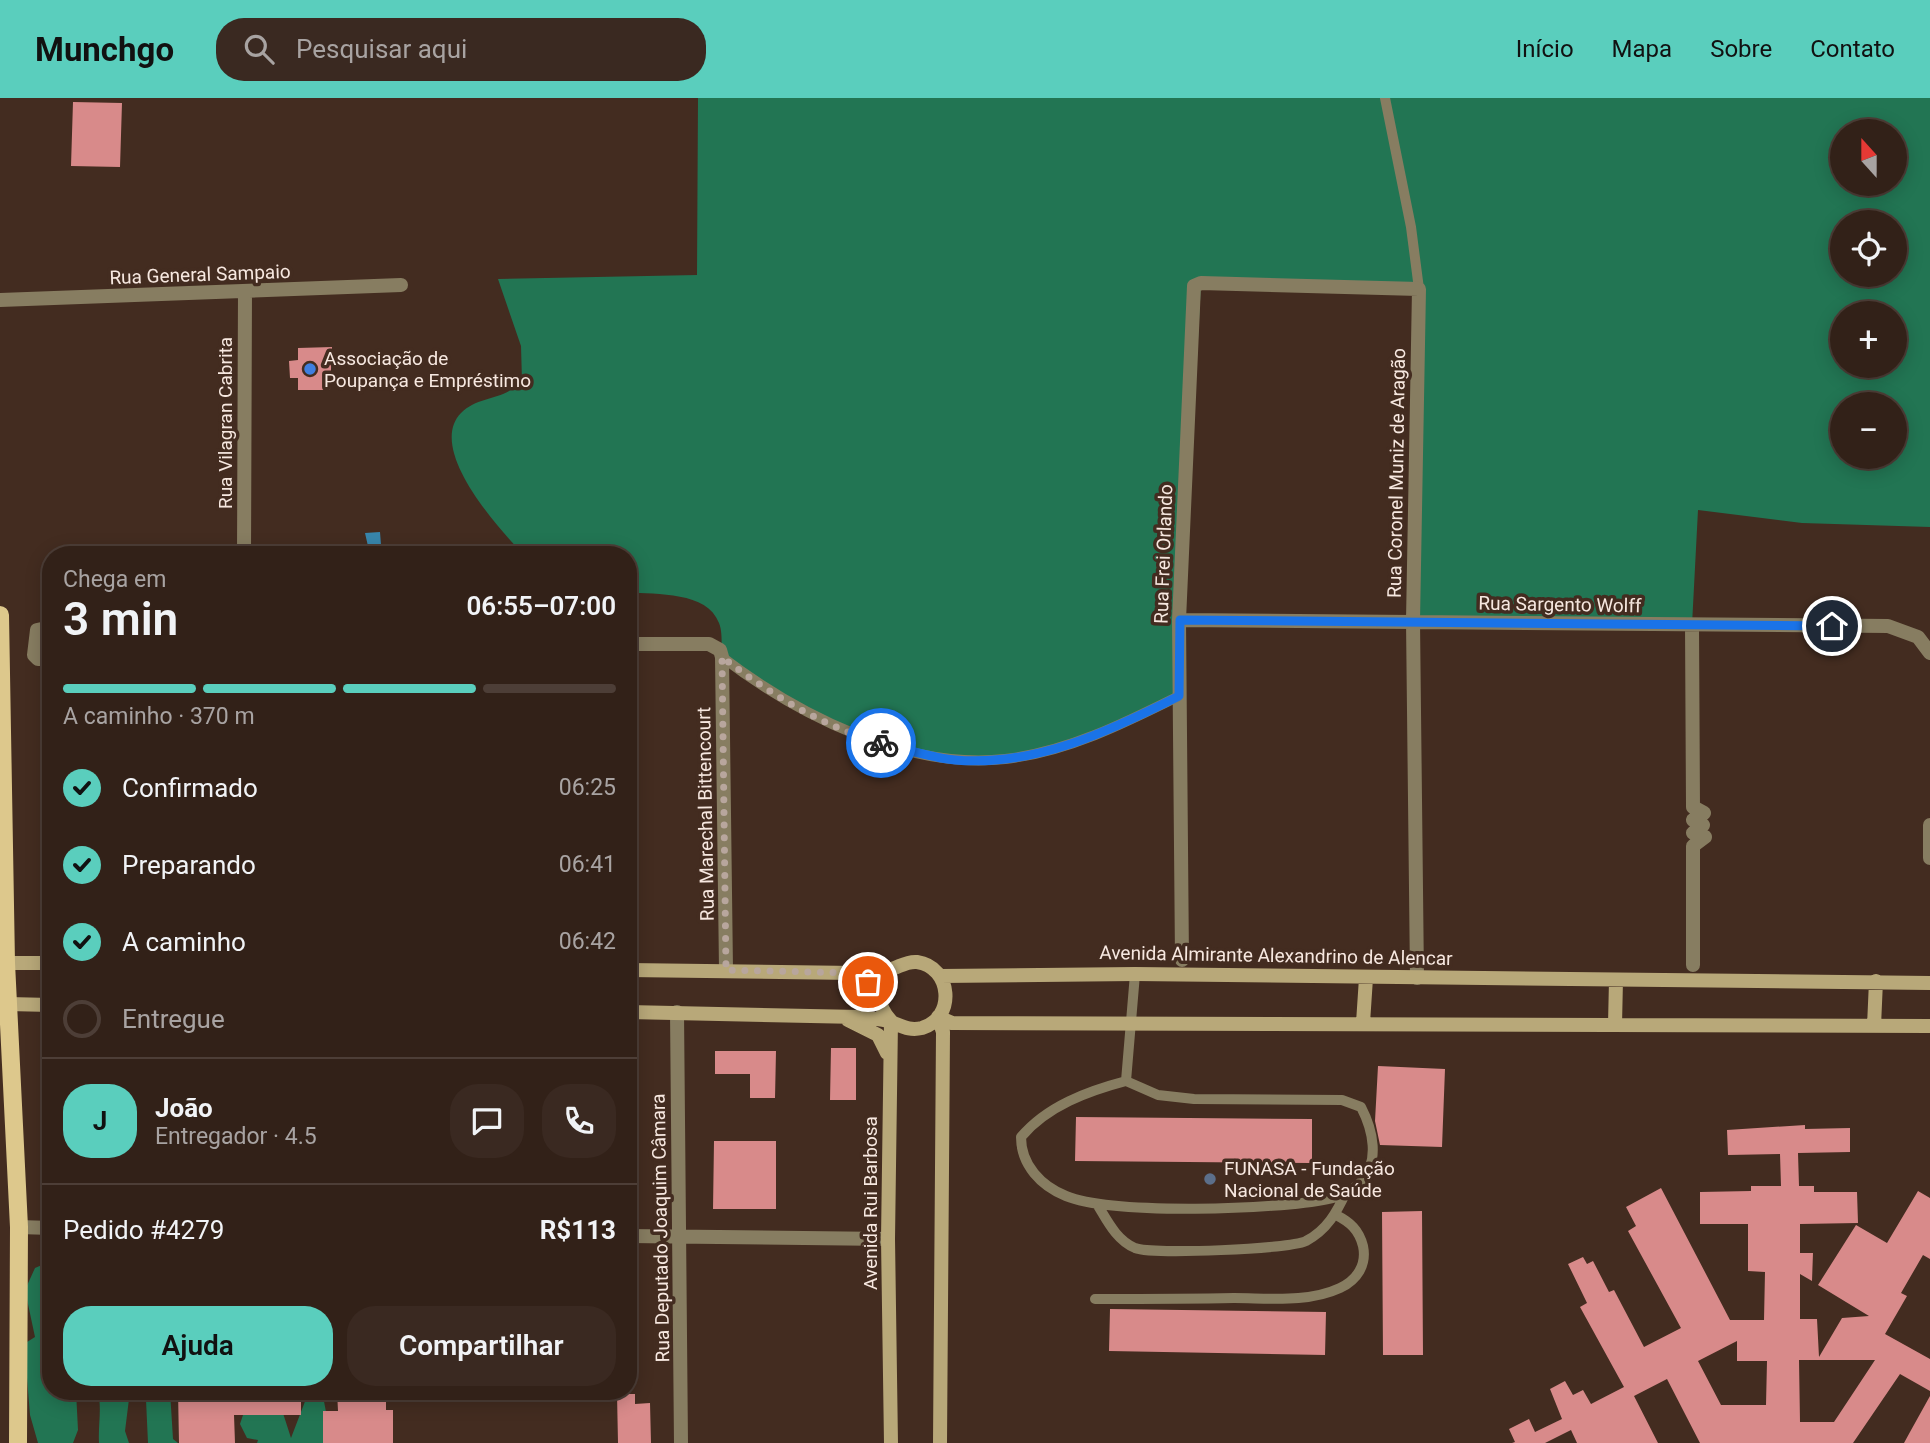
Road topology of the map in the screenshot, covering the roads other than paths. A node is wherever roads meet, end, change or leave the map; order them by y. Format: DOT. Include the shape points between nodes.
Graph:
graph roads {
  1 [pos="1384,98"];
  2 [pos="401,285"];
  3 [pos="1419,289"];
  4 [pos="245,291"];
  5 [pos="0,300"];
  6 [pos="244,546"];
  7 [pos="0,615"];
  8 [pos="1180,620"];
  9 [pos="1413,621"];
  10 [pos="1692,625"];
  11 [pos="42,628"];
  12 [pos="637,644"];
  13 [pos="1930,653"];
  14 [pos="722,657"];
  15 [pos="42,659"];
  16 [pos="1179,696"];
  17 [pos="1930,825"];
  18 [pos="1930,858"];
  19 [pos="1182,960"];
  20 [pos="3,963"];
  21 [pos="42,963"];
  22 [pos="1693,965"];
  23 [pos="637,970"];
  24 [pos="726,970"];
  25 [pos="890,970"];
  26 [pos="855,973"];
  27 [pos="1135,974"];
  28 [pos="940,976"];
  29 [pos="1366,978"];
  30 [pos="1417,978"];
  31 [pos="1616,980"];
  32 [pos="1876,981"];
  33 [pos="1930,982"];
  34 [pos="4,1004"];
  35 [pos="42,1005"];
  36 [pos="637,1012"];
  37 [pos="677,1012"];
  38 [pos="841,1017"];
  39 [pos="859,1017"];
  40 [pos="938,1017"];
  41 [pos="891,1021"];
  42 [pos="1131,1023"];
  43 [pos="1363,1023"];
  44 [pos="1615,1025"];
  45 [pos="1874,1026"];
  46 [pos="1930,1026"];
  47 [pos="889,1057"];
  48 [pos="1126,1081"];
  49 [pos="1346,1192"];
  50 [pos="1097,1204"];
  51 [pos="1336,1215"];
  52 [pos="19,1227"];
  53 [pos="42,1228"];
  54 [pos="637,1236"];
  55 [pos="680,1236"];
  56 [pos="888,1239"];
  57 [pos="1095,1299"];
  58 [pos="18,1443"];
  59 [pos="681,1443"];
  60 [pos="891,1443"];
  61 [pos="940,1443"];
  1 -- 3 [label="lane, Rua Coronel Muniz de Aragão"];
  2 -- 4 [label="street, Rua General Sampaio"];
  3 -- 8 [label="street, Rua Frei Orlando" via="1197,283 1192,291"];
  3 -- 9 [label="street, Rua Coronel Muniz de Aragão"];
  4 -- 5 [label="street, Rua General Sampaio"];
  4 -- 6 [label="street, Rua Vilagran Cabrita"];
  7 -- 20 [label="main road"];
  8 -- 9 [label="street, Rua Sargento Wolff"];
  8 -- 16 [label="street, Rua Frei Orlando"];
  9 -- 10 [label="street, Rua Sargento Wolff"];
  9 -- 30 [label="street, Rua Coronel Muniz de Aragão"];
  10 -- 13 [label="street, Rua Sargento Wolff" via="1888,626 1918,637"];
  10 -- 22 [label="street" via="1693,807 1704,813 1693,820 1703,825 1693,833 1705,837 1693,846"];
  11 -- 15 [label="street" via="37,629 34,655"];
  12 -- 14 [label="street" via="709,644 720,650"];
  14 -- 16 [label="lane" via="758,685 846,733 953,760 1004,760 1041,753 1116,728"];
  14 -- 24 [label="street, Rua Marechal Bittencourt"];
  16 -- 19 [label="street, Rua Frei Orlando"];
  17 -- 18 [label="street"];
  20 -- 21 [label="street"];
  20 -- 34 [label="main road"];
  23 -- 24 [label="street, Avenida Almirante Alexandrino de Alencar"];
  24 -- 26 [label="street, Avenida Almirante Alexandrino de Alencar"];
  25 -- 26 [label="street, Avenida Almirante Alexandrino de Alencar"];
  25 -- 28 [label="street, Avenida Almirante Alexandrino de Alencar" via="916,962 930,966"];
  25 -- 41 [label="street, Avenida Rui Barbosa" via="879,996"];
  26 -- 39 [label="street" via="868,982 872,998"];
  27 -- 28 [label="street, Avenida Almirante Alexandrino de Alencar"];
  27 -- 29 [label="street, Avenida Almirante Alexandrino de Alencar"];
  27 -- 42 [label="lane"];
  28 -- 40 [label="street" via="946,997"];
  29 -- 30 [label="street, Avenida Almirante Alexandrino de Alencar"];
  29 -- 43 [label="street"];
  30 -- 31 [label="street, Avenida Almirante Alexandrino de Alencar"];
  31 -- 32 [label="street, Avenida Almirante Alexandrino de Alencar"];
  31 -- 44 [label="street"];
  32 -- 33 [label="street, Avenida Almirante Alexandrino de Alencar"];
  32 -- 45 [label="street"];
  34 -- 35 [label="street"];
  34 -- 52 [label="main road"];
  36 -- 37 [label="street"];
  37 -- 38 [label="street"];
  37 -- 55 [label="street, Rua Deputado Joaquim Câmara"];
  38 -- 39 [label="street"];
  38 -- 47 [label="street" via="878,1035"];
  39 -- 41 [label="street"];
  40 -- 41 [label="street" via="910,1029"];
  40 -- 42 [label="street" via="953,1023"];
  40 -- 61 [label="street" via="943,1032"];
  41 -- 47 [label="street, Avenida Rui Barbosa"];
  42 -- 43 [label="street"];
  42 -- 48 [label="lane"];
  43 -- 44 [label="street"];
  44 -- 45 [label="street"];
  45 -- 46 [label="street"];
  47 -- 56 [label="street, Avenida Rui Barbosa"];
  48 -- 49 [label="lane" via="1158,1095 1194,1099 1342,1100 1361,1107 1368,1119 1373,1161 1360,1182"];
  48 -- 50 [label="lane" via="1083,1095 1044,1115 1021,1137 1029,1167 1045,1185"];
  49 -- 50 [label="lane" via="1295,1204 1129,1208"];
  49 -- 51 [label="lane"];
  50 -- 51 [label="lane" via="1125,1242 1149,1250 1291,1247 1314,1236"];
  51 -- 57 [label="lane" via="1359,1233 1363,1248 1364,1263 1356,1278 1341,1288 1303,1298"];
  52 -- 53 [label="street"];
  52 -- 58 [label="main road"];
  54 -- 55 [label="street"];
  55 -- 56 [label="street"];
  55 -- 59 [label="street, Rua Deputado Joaquim Câmara"];
  56 -- 60 [label="street, Avenida Rui Barbosa"];
}
